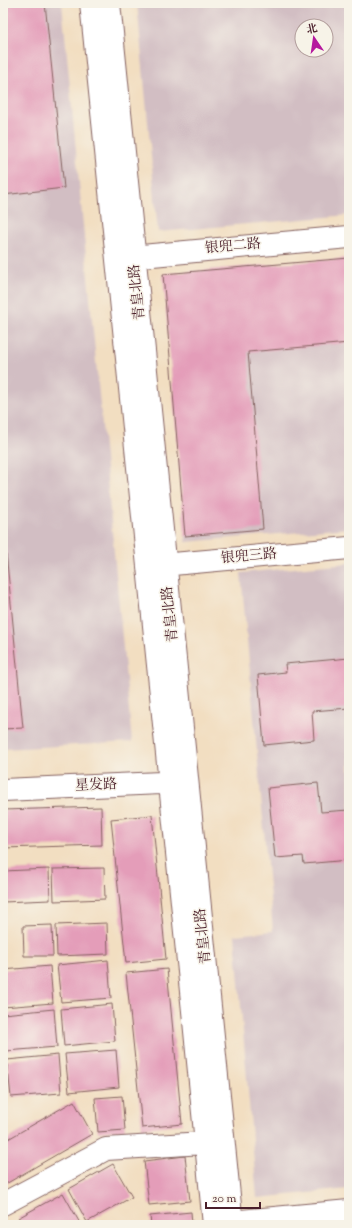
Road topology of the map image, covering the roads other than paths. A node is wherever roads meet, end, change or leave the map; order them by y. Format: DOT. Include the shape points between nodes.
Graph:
graph roads {
  1 [pos="91,3"];
  2 [pos="109,3"];
  3 [pos="349,237"];
  4 [pos="126,257"];
  5 [pos="349,548"];
  6 [pos="157,565"];
  7 [pos="179,782"];
  8 [pos="3,790"];
  9 [pos="215,1143"];
  10 [pos="3,1204"];
  11 [pos="349,1211"];
  12 [pos="223,1224"];
  1 -- 4 [label="street, 青皇北路"];
  2 -- 4 [label="street, 青皇北路"];
  3 -- 4 [label="street, 银兜二路"];
  4 -- 6 [label="street, 青皇北路"];
  5 -- 6 [label="street, 银兜三路"];
  6 -- 7 [label="street, 青皇北路"];
  7 -- 8 [label="street, 星发路"];
  7 -- 9 [label="street, 青皇北路"];
  9 -- 10 [label="street" via="106,1149"];
  9 -- 12 [label="street, 青皇北路"];
  11 -- 12 [label="street"];
}
